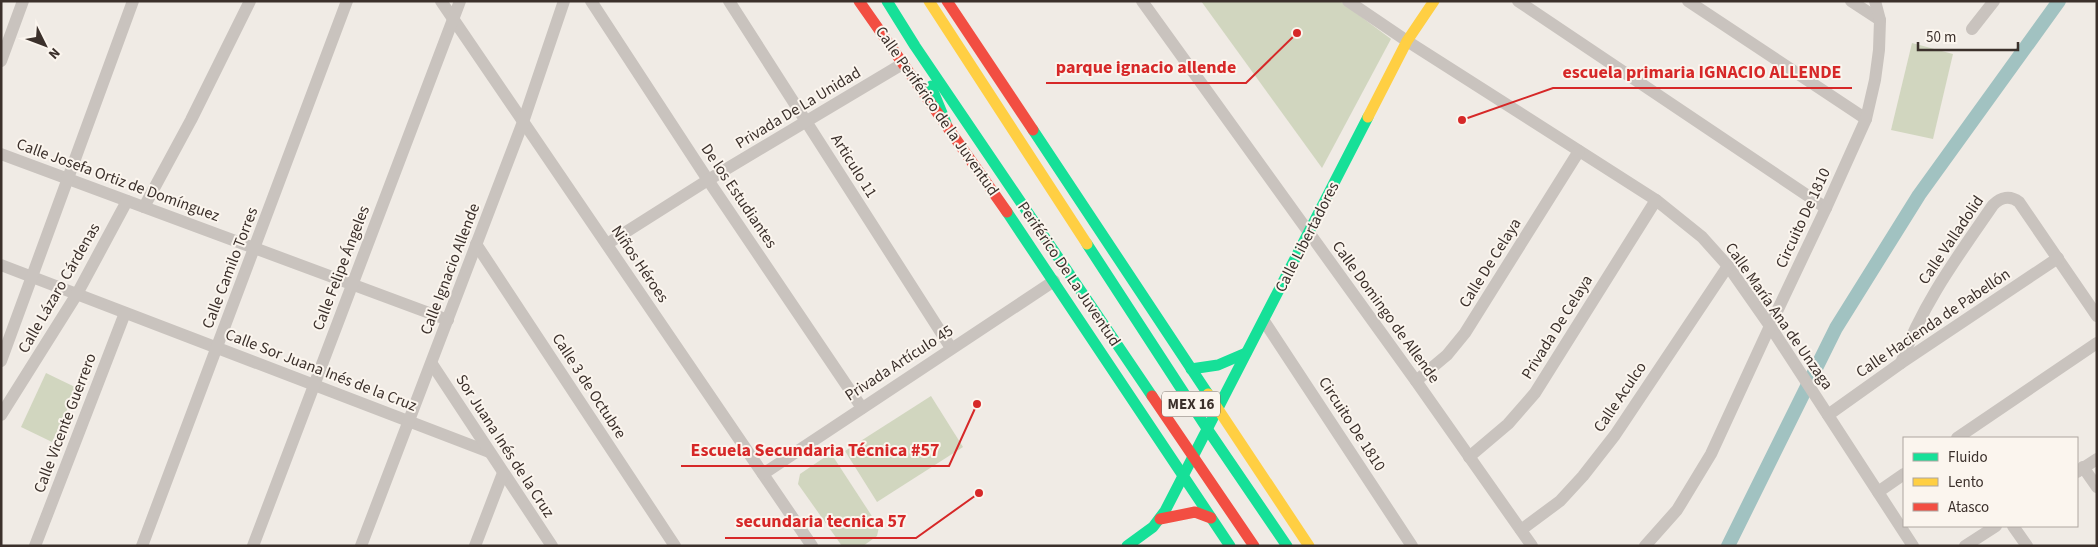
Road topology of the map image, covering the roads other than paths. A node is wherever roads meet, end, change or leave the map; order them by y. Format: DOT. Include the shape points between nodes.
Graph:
graph roads {
  1 [pos="23,1"];
  2 [pos="133,1"];
  3 [pos="250,1"];
  4 [pos="347,1"];
  5 [pos="441,1"];
  6 [pos="460,1"];
  7 [pos="564,1"];
  8 [pos="591,1"];
  9 [pos="729,1"];
  10 [pos="859,1"];
  11 [pos="887,1"];
  12 [pos="928,1"];
  13 [pos="937,1"];
  14 [pos="947,1"];
  15 [pos="1142,1"];
  16 [pos="1348,1"];
  17 [pos="1434,1"];
  18 [pos="1518,1"];
  19 [pos="1688,1"];
  20 [pos="1851,1"];
  21 [pos="1875,1"];
  22 [pos="1994,1"];
  23 [pos="454,20"];
  24 [pos="1880,20"];
  25 [pos="1972,29"];
  26 [pos="955,39"];
  27 [pos="1407,42"];
  28 [pos="915,46"];
  29 [pos="1,61"];
  30 [pos="904,63"];
  31 [pos="1866,119"];
  32 [pos="523,122"];
  33 [pos="807,122"];
  34 [pos="946,123"];
  35 [pos="1579,152"];
  36 [pos="1,154"];
  37 [pos="68,179"];
  38 [pos="708,180"];
  39 [pos="1656,200"];
  40 [pos="127,201"];
  41 [pos="144,207"];
  42 [pos="1826,208"];
  43 [pos="1309,234"];
  44 [pos="476,244"];
  45 [pos="606,244"];
  46 [pos="254,248"];
  47 [pos="2058,258"];
  48 [pos="1,265"];
  49 [pos="1728,266"];
  50 [pos="32,277"];
  51 [pos="1054,281"];
  52 [pos="352,285"];
  53 [pos="77,294"];
  54 [pos="125,313"];
  55 [pos="2097,316"];
  56 [pos="448,320"];
  57 [pos="1264,321"];
  58 [pos="1770,326"];
  59 [pos="2097,343"];
  60 [pos="217,348"];
  61 [pos="951,348"];
  62 [pos="1246,353"];
  63 [pos="1,361"];
  64 [pos="1901,363"];
  65 [pos="432,364"];
  66 [pos="1193,373"];
  67 [pos="1416,381"];
  68 [pos="314,385"];
  69 [pos="862,408"];
  70 [pos="1217,410"];
  71 [pos="1142,414"];
  72 [pos="1,415"];
  73 [pos="1828,415"];
  74 [pos="409,421"];
  75 [pos="1958,437"];
  76 [pos="489,452"];
  77 [pos="1469,457"];
  78 [pos="2097,459"];
  79 [pos="1256,466"];
  80 [pos="2080,470"];
  81 [pos="504,473"];
  82 [pos="763,474"];
  83 [pos="1182,475"];
  84 [pos="1903,475"];
  85 [pos="2097,487"];
  86 [pos="1878,492"];
  87 [pos="1202,504"];
  88 [pos="1212,518"];
  89 [pos="1160,519"];
  90 [pos="1994,527"];
  91 [pos="2014,527"];
  92 [pos="1520,530"];
  93 [pos="35,546"];
  94 [pos="142,546"];
  95 [pos="253,546"];
  96 [pos="362,546"];
  97 [pos="475,546"];
  98 [pos="552,546"];
  99 [pos="675,546"];
  100 [pos="812,546"];
  101 [pos="1127,546"];
  102 [pos="1230,546"];
  103 [pos="1254,546"];
  104 [pos="1287,546"];
  105 [pos="1309,546"];
  106 [pos="1412,546"];
  107 [pos="1532,546"];
  108 [pos="1645,546"];
  109 [pos="1914,546"];
  110 [pos="1965,546"];
  111 [pos="2027,546"];
  1 -- 29 [label="street"];
  2 -- 37 [label="street"];
  3 -- 41 [label="street"];
  4 -- 46 [label="street, Calle Camilo Torres"];
  5 -- 23 [label="street, Niños Héroes"];
  6 -- 23 [label="street, Calle Felipe Ángeles"];
  7 -- 32 [label="street, Calle Ignacio Allende"];
  8 -- 38 [label="street, De los Estudiantes"];
  9 -- 33 [label="street, Articulo 11"];
  10 -- 30 [label="main road, Calle Periférico de la Juventud"];
  11 -- 28 [label="main road, Periférico De La Juventud / MEX 16"];
  12 -- 26 [label="main road, Periférico De La Juventud / MEX 16"];
  13 -- 26 [label="main road"];
  14 -- 66 [label="main road"];
  15 -- 43 [label="street, Calle Domingo de Allende"];
  16 -- 27 [label="street, Calle María Ana de Unzaga"];
  17 -- 27 [label="main road, Calle Libertadores"];
  18 -- 42 [label="street"];
  19 -- 31 [label="street"];
  20 -- 24 [label="street"];
  21 -- 24 [label="street"];
  22 -- 25 [label="street"];
  23 -- 32 [label="street, Niños Héroes"];
  23 -- 52 [label="street, Calle Felipe Ángeles"];
  24 -- 31 [label="street, Circuito De 1810" via="1875,80"];
  26 -- 104 [label="main road, Periférico De La Juventud / MEX 16" via="1208,430"];
  27 -- 35 [label="street, Calle María Ana de Unzaga"];
  27 -- 43 [label="main road, Calle Libertadores"];
  28 -- 34 [label="main road"];
  28 -- 103 [label="main road, Periférico De La Juventud / MEX 16"];
  30 -- 33 [label="street, Privada De La Unidad"];
  30 -- 34 [label="main road, Calle Periférico de la Juventud"];
  31 -- 42 [label="street, Circuito De 1810"];
  32 -- 44 [label="street, Calle Ignacio Allende"];
  32 -- 45 [label="street, Niños Héroes"];
  33 -- 38 [label="street, Privada De La Unidad"];
  33 -- 61 [label="street, Articulo 11"];
  34 -- 51 [label="main road, Calle Periférico de la Juventud"];
  35 -- 39 [label="street, Calle María Ana de Unzaga"];
  35 -- 67 [label="street, Calle De Celaya" via="1465,333 1447,355"];
  36 -- 37 [label="street, Calle Josefa Ortiz de Domínguez"];
  37 -- 40 [label="street, Calle Josefa Ortiz de Domínguez"];
  37 -- 50 [label="street"];
  38 -- 45 [label="street, Privada De La Unidad"];
  38 -- 69 [label="street, De los Estudiantes"];
  39 -- 49 [label="street, Calle María Ana de Unzaga" via="1702,237"];
  39 -- 77 [label="street, Privada De Celaya" via="1535,393 1508,424"];
  40 -- 41 [label="street, Calle Josefa Ortiz de Domínguez"];
  40 -- 53 [label="street, Calle Lázaro Cárdenas"];
  41 -- 46 [label="street, Calle Josefa Ortiz de Domínguez"];
  42 -- 58 [label="street, Circuito De 1810"];
  43 -- 57 [label="main road, Calle Libertadores"];
  43 -- 67 [label="street, Calle Domingo de Allende"];
  44 -- 56 [label="street, Calle Ignacio Allende"];
  44 -- 99 [label="street, Calle 3 de Octubre"];
  45 -- 82 [label="street, Niños Héroes"];
  46 -- 52 [label="street, Calle Josefa Ortiz de Domínguez"];
  46 -- 60 [label="street, Calle Camilo Torres"];
  47 -- 55 [label="street, Calle Valladolid"];
  47 -- 64 [label="street, Calle Hacienda de Pabellón"];
  47 -- 64 [label="street, Calle Valladolid" via="2019,202 2007,197 1996,201 1924,308"];
  48 -- 50 [label="street, Calle Sor Juana Inés de la Cruz"];
  49 -- 58 [label="street, Calle María Ana de Unzaga"];
  49 -- 92 [label="street, Calle Aculco" via="1615,435 1583,476 1560,501"];
  50 -- 53 [label="street, Calle Sor Juana Inés de la Cruz"];
  50 -- 63 [label="street"];
  51 -- 61 [label="street, Privada Artículo 45"];
  51 -- 71 [label="main road, Calle Periférico de la Juventud"];
  52 -- 56 [label="street, Calle Josefa Ortiz de Domínguez"];
  52 -- 68 [label="street, Calle Felipe Ángeles"];
  53 -- 54 [label="street, Calle Sor Juana Inés de la Cruz"];
  53 -- 72 [label="street, Calle Lázaro Cárdenas"];
  54 -- 60 [label="street, Calle Sor Juana Inés de la Cruz"];
  54 -- 93 [label="street, Calle Vicente Guerrero"];
  56 -- 65 [label="street, Calle Ignacio Allende"];
  57 -- 62 [label="main road, Calle Libertadores"];
  57 -- 106 [label="street, Circuito De 1810"];
  58 -- 73 [label="street, Calle María Ana de Unzaga"];
  58 -- 108 [label="street, Circuito De 1810" via="1711,454 1677,510"];
  59 -- 75 [label="street"];
  60 -- 68 [label="street, Calle Sor Juana Inés de la Cruz"];
  60 -- 94 [label="street, Calle Camilo Torres"];
  61 -- 69 [label="street, Privada Artículo 45"];
  62 -- 66 [label="main road"];
  62 -- 70 [label="main road, Calle Libertadores"];
  64 -- 73 [label="street, Calle Hacienda de Pabellón"];
  65 -- 74 [label="street, Calle Ignacio Allende"];
  65 -- 76 [label="street, Sor Juana Inés de la Cruz"];
  66 -- 70 [label="main road"];
  66 -- 71 [label="main road" via="1189,392 1176,405 1164,413"];
  67 -- 77 [label="street, Calle Domingo de Allende"];
  68 -- 74 [label="street, Calle Sor Juana Inés de la Cruz"];
  68 -- 95 [label="street, Calle Felipe Ángeles"];
  69 -- 82 [label="street, Privada Artículo 45"];
  70 -- 79 [label="main road"];
  70 -- 83 [label="main road, Calle Libertadores"];
  71 -- 83 [label="main road, Calle Periférico de la Juventud"];
  73 -- 86 [label="street, Calle María Ana de Unzaga"];
  74 -- 76 [label="street, Calle Sor Juana Inés de la Cruz"];
  74 -- 96 [label="street, Calle Ignacio Allende"];
  76 -- 81 [label="street, Sor Juana Inés de la Cruz"];
  77 -- 92 [label="street, Calle Domingo de Allende"];
  78 -- 80 [label="street"];
  79 -- 87 [label="main road" via="1241,468 1223,477 1204,497"];
  79 -- 105 [label="main road"];
  80 -- 85 [label="street"];
  81 -- 97 [label="street"];
  81 -- 98 [label="street, Sor Juana Inés de la Cruz"];
  82 -- 100 [label="street, Niños Héroes"];
  83 -- 87 [label="main road, Calle Periférico de la Juventud"];
  83 -- 89 [label="main road, Calle Libertadores"];
  84 -- 86 [label="street"];
  86 -- 109 [label="street, Calle María Ana de Unzaga"];
  87 -- 88 [label="main road, Calle Periférico de la Juventud"];
  88 -- 89 [label="main road" via="1194,512"];
  88 -- 102 [label="main road, Calle Periférico de la Juventud"];
  89 -- 101 [label="main road"];
  90 -- 110 [label="street"];
  91 -- 111 [label="street"];
  92 -- 107 [label="street, Calle Domingo de Allende"];
}
